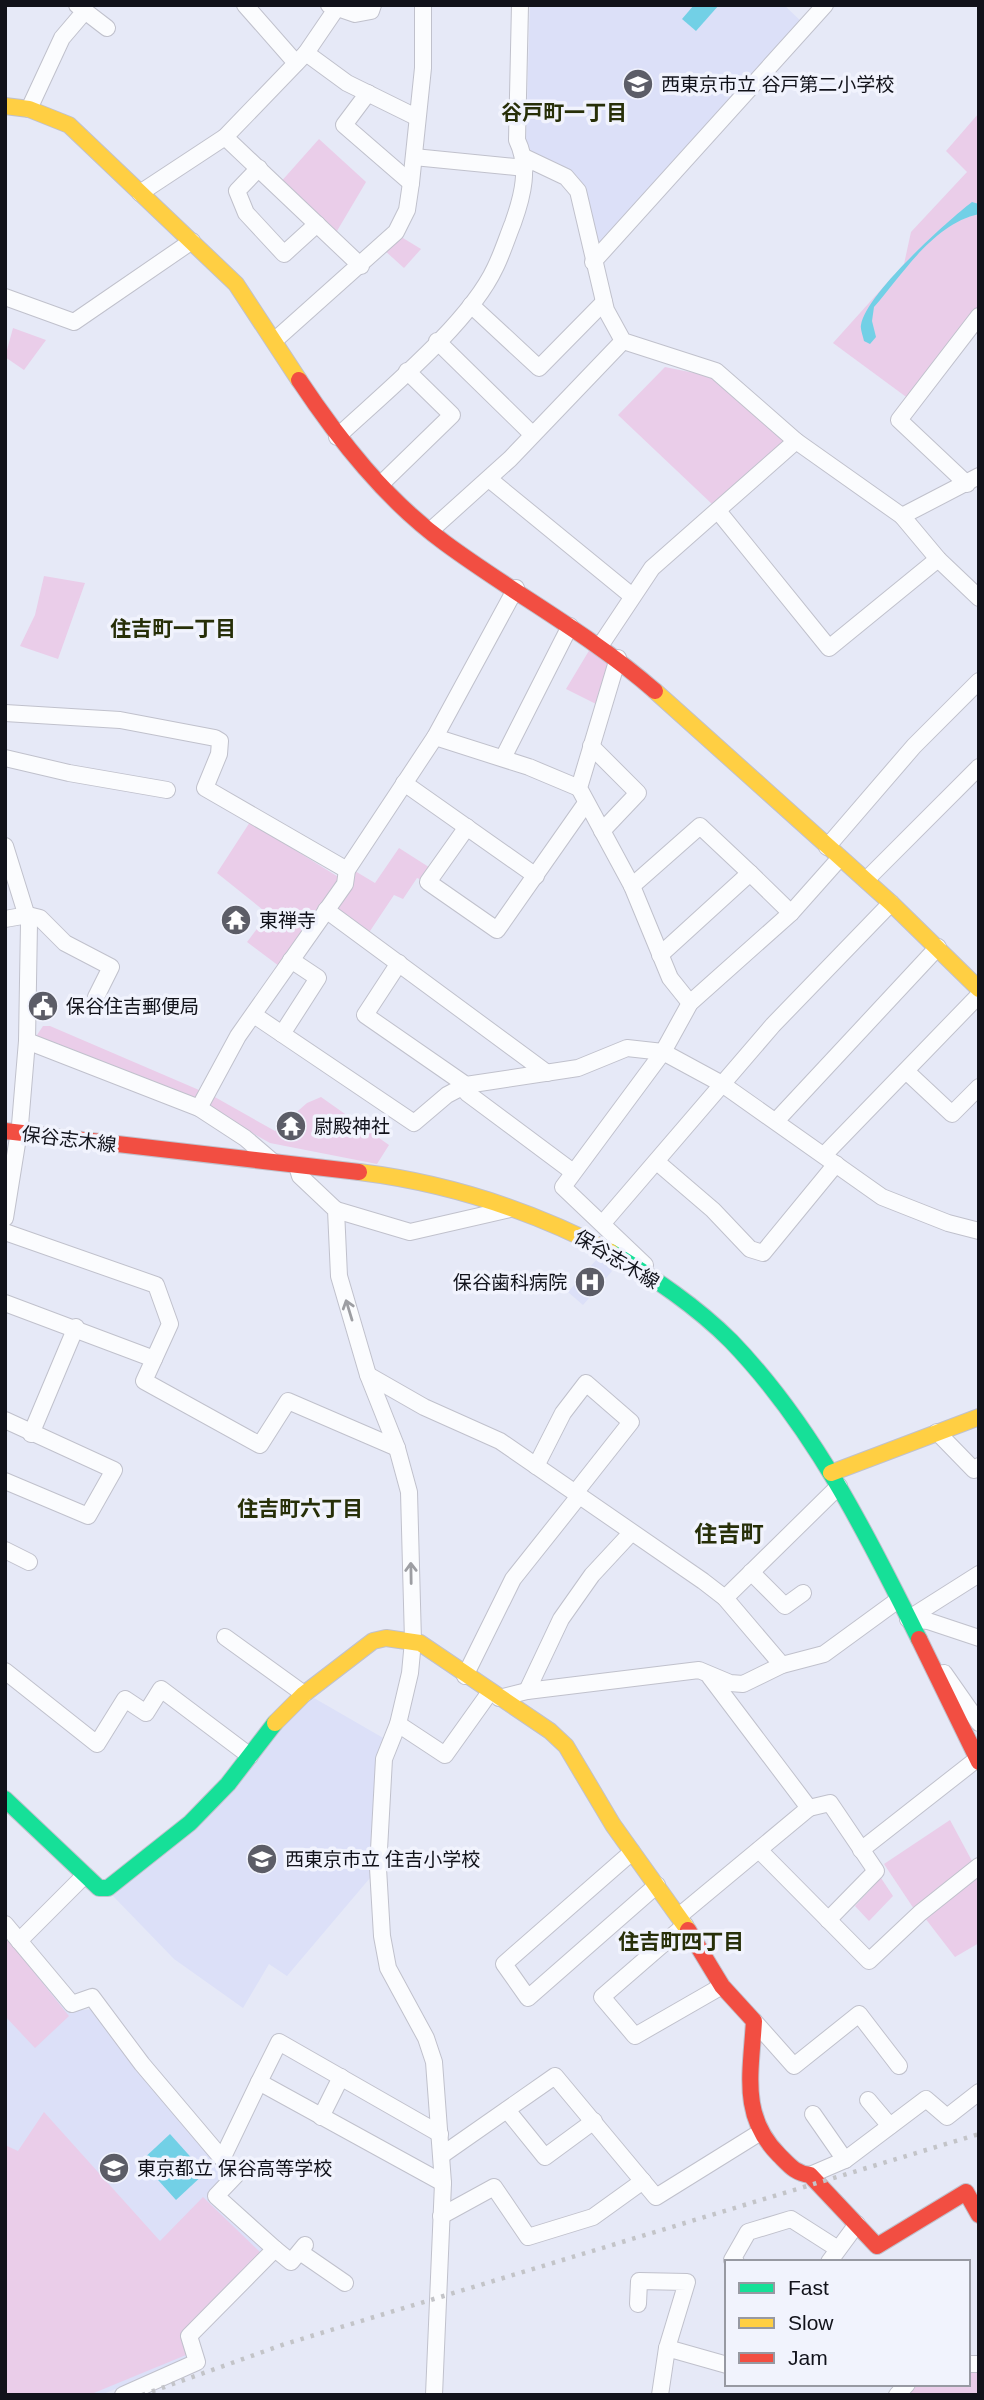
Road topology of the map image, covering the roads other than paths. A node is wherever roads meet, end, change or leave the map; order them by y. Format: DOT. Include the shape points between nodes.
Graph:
graph roads {
  1 [pos="245,5"];
  2 [pos="373,5"];
  3 [pos="423,5"];
  4 [pos="520,5"];
  5 [pos="825,5"];
  6 [pos="332,7"];
  7 [pos="81,8"];
  8 [pos="107,28"];
  9 [pos="301,58"];
  10 [pos="368,93"];
  11 [pos="5,106"];
  12 [pos="29,109"];
  13 [pos="416,117"];
  14 [pos="225,136"];
  15 [pos="414,157"];
  16 [pos="525,163"];
  17 [pos="259,168"];
  18 [pos="411,183"];
  19 [pos="140,193"];
  20 [pos="317,224"];
  21 [pos="192,240"];
  22 [pos="593,262"];
  23 [pos="361,266"];
  24 [pos="5,297"];
  25 [pos="604,302"];
  26 [pos="471,306"];
  27 [pos="979,316"];
  28 [pos="274,341"];
  29 [pos="437,341"];
  30 [pos="623,341"];
  31 [pos="407,371"];
  32 [pos="533,434"];
  33 [pos="337,437"];
  34 [pos="796,441"];
  35 [pos="489,479"];
  36 [pos="973,480"];
  37 [pos="381,484"];
  38 [pos="718,511"];
  39 [pos="902,516"];
  40 [pos="430,531"];
  41 [pos="938,559"];
  42 [pos="516,588"];
  43 [pos="632,596"];
  44 [pos="979,598"];
  45 [pos="570,626"];
  46 [pos="600,646"];
  47 [pos="618,658"];
  48 [pos="979,681"];
  49 [pos="5,713"];
  50 [pos="435,737"];
  51 [pos="592,746"];
  52 [pos="5,758"];
  53 [pos="503,758"];
  54 [pos="979,767"];
  55 [pos="404,783"];
  56 [pos="167,790"];
  57 [pos="583,795"];
  58 [pos="467,827"];
  59 [pos="602,831"];
  60 [pos="5,846"];
  61 [pos="833,853"];
  62 [pos="9,866"];
  63 [pos="347,870"];
  64 [pos="750,873"];
  65 [pos="536,876"];
  66 [pos="866,880"];
  67 [pos="632,886"];
  68 [pos="891,902"];
  69 [pos="326,910"];
  70 [pos="791,913"];
  71 [pos="29,915"];
  72 [pos="5,919"];
  73 [pos="938,947"];
  74 [pos="660,955"];
  75 [pos="290,960"];
  76 [pos="399,963"];
  77 [pos="979,989"];
  78 [pos="979,995"];
  79 [pos="96,997"];
  80 [pos="690,1003"];
  81 [pos="254,1015"];
  82 [pos="282,1034"];
  83 [pos="27,1041"];
  84 [pos="663,1052"];
  85 [pos="906,1071"];
  86 [pos="547,1073"];
  87 [pos="722,1084"];
  88 [pos="466,1085"];
  89 [pos="979,1087"];
  90 [pos="199,1108"];
  91 [pos="776,1121"];
  92 [pos="12,1132"];
  93 [pos="831,1159"];
  94 [pos="657,1162"];
  95 [pos="274,1163"];
  96 [pos="297,1166"];
  97 [pos="573,1172"];
  98 [pos="7,1195"];
  99 [pos="516,1207"];
  100 [pos="336,1210"];
  101 [pos="5,1218"];
  102 [pos="603,1223"];
  103 [pos="979,1231"];
  104 [pos="5,1232"];
  105 [pos="668,1290"];
  106 [pos="5,1303"];
  107 [pos="76,1327"];
  108 [pos="154,1359"];
  109 [pos="368,1375"];
  110 [pos="979,1417"];
  111 [pos="5,1420"];
  112 [pos="937,1432"];
  113 [pos="31,1434"];
  114 [pos="397,1447"];
  115 [pos="536,1466"];
  116 [pos="979,1466"];
  117 [pos="835,1480"];
  118 [pos="5,1481"];
  119 [pos="577,1495"];
  120 [pos="631,1533"];
  121 [pos="5,1550"];
  122 [pos="29,1562"];
  123 [pos="751,1572"];
  124 [pos="979,1574"];
  125 [pos="803,1593"];
  126 [pos="725,1598"];
  127 [pos="898,1600"];
  128 [pos="908,1619"];
  129 [pos="225,1637"];
  130 [pos="979,1638"];
  131 [pos="413,1641"];
  132 [pos="928,1657"];
  133 [pos="782,1665"];
  134 [pos="5,1671"];
  135 [pos="709,1675"];
  136 [pos="465,1676"];
  137 [pos="527,1691"];
  138 [pos="304,1694"];
  139 [pos="494,1695"];
  140 [pos="979,1723"];
  141 [pos="398,1724"];
  142 [pos="250,1756"];
  143 [pos="978,1761"];
  144 [pos="5,1799"];
  145 [pos="809,1808"];
  146 [pos="758,1850"];
  147 [pos="861,1850"];
  148 [pos="632,1852"];
  149 [pos="979,1866"];
  150 [pos="85,1875"];
  151 [pos="657,1885"];
  152 [pos="828,1920"];
  153 [pos="682,1921"];
  154 [pos="5,1924"];
  155 [pos="19,1941"];
  156 [pos="722,1986"];
  157 [pos="754,2021"];
  158 [pos="899,2066"];
  159 [pos="341,2077"];
  160 [pos="259,2082"];
  161 [pos="979,2092"];
  162 [pos="868,2100"];
  163 [pos="507,2110"];
  164 [pos="813,2114"];
  165 [pos="321,2117"];
  166 [pos="594,2121"];
  167 [pos="890,2126"];
  168 [pos="759,2133"];
  169 [pos="440,2134"];
  170 [pos="442,2155"];
  171 [pos="223,2157"];
  172 [pos="845,2160"];
  173 [pos="810,2175"];
  174 [pos="643,2181"];
  175 [pos="443,2183"];
  176 [pos="979,2215"];
  177 [pos="441,2216"];
  178 [pos="857,2224"];
  179 [pos="275,2249"];
  180 [pos="834,2256"];
  181 [pos="732,2260"];
  182 [pos="345,2283"];
  183 [pos="638,2304"];
  184 [pos="667,2348"];
  185 [pos="725,2364"];
  186 [pos="123,2395"];
  187 [pos="434,2395"];
  188 [pos="660,2395"];
  1 -- 9 [label="street"];
  2 -- 6 [label="street" via="371,11 355,14"];
  3 -- 13 [label="street" via="423,68"];
  4 -- 16 [label="street" via="517,140"];
  5 -- 22 [label="street"];
  6 -- 9 [label="street"];
  7 -- 8 [label="street"];
  7 -- 12 [label="street"];
  9 -- 10 [label="street"];
  9 -- 14 [label="street"];
  10 -- 13 [label="street"];
  10 -- 18 [label="street" via="344,125"];
  11 -- 12 [label="street"];
  12 -- 19 [label="street" via="69,125"];
  13 -- 15 [label="street"];
  14 -- 17 [label="street"];
  14 -- 19 [label="street"];
  15 -- 16 [label="street"];
  15 -- 18 [label="street"];
  16 -- 22 [label="street" via="566,177 578,191"];
  16 -- 26 [label="street" via="518,207 495,270"];
  17 -- 20 [label="street"];
  17 -- 20 [label="street" via="237,191 246,214 284,254"];
  18 -- 23 [label="street" via="407,210 396,232"];
  19 -- 21 [label="street"];
  20 -- 23 [label="street"];
  21 -- 24 [label="street" via="74,322"];
  21 -- 28 [label="street" via="236,284"];
  22 -- 25 [label="street"];
  23 -- 28 [label="street"];
  25 -- 26 [label="street" via="539,368"];
  25 -- 30 [label="street"];
  26 -- 29 [label="street"];
  27 -- 36 [label="street" via="899,420"];
  28 -- 33 [label="street"];
  29 -- 31 [label="street"];
  29 -- 32 [label="street"];
  30 -- 32 [label="street"];
  30 -- 34 [label="street" via="716,371"];
  31 -- 33 [label="street"];
  31 -- 37 [label="street" via="452,415"];
  32 -- 35 [label="street"];
  33 -- 37 [label="street"];
  34 -- 38 [label="street"];
  34 -- 39 [label="street"];
  35 -- 40 [label="street"];
  35 -- 43 [label="street"];
  36 -- 39 [label="street"];
  37 -- 40 [label="street"];
  38 -- 41 [label="street" via="828,648"];
  38 -- 43 [label="street" via="652,568"];
  39 -- 41 [label="street"];
  40 -- 42 [label="street"];
  41 -- 44 [label="street"];
  42 -- 45 [label="street"];
  42 -- 50 [label="street"];
  43 -- 46 [label="street"];
  45 -- 46 [label="street"];
  45 -- 53 [label="street"];
  46 -- 47 [label="street"];
  47 -- 51 [label="street"];
  47 -- 61 [label="street"];
  48 -- 61 [label="street" via="914,746"];
  49 -- 63 [label="street" via="120,720 215,738 220,741 219,754 205,788"];
  50 -- 53 [label="street"];
  50 -- 55 [label="street"];
  51 -- 57 [label="street"];
  51 -- 59 [label="street" via="639,793"];
  52 -- 56 [label="street"];
  53 -- 57 [label="street"];
  54 -- 66 [label="street"];
  55 -- 58 [label="street"];
  55 -- 63 [label="street"];
  57 -- 59 [label="street"];
  57 -- 65 [label="street"];
  58 -- 65 [label="street"];
  58 -- 65 [label="street" via="428,882 497,930"];
  59 -- 67 [label="street"];
  60 -- 62 [label="street"];
  61 -- 66 [label="street"];
  61 -- 70 [label="street"];
  62 -- 71 [label="street"];
  63 -- 69 [label="street" via="345,884"];
  64 -- 67 [label="street" via="700,826"];
  64 -- 70 [label="street"];
  64 -- 74 [label="street"];
  66 -- 68 [label="street"];
  67 -- 74 [label="street"];
  68 -- 73 [label="street"];
  68 -- 87 [label="street"];
  69 -- 75 [label="street"];
  69 -- 76 [label="street"];
  70 -- 80 [label="street"];
  71 -- 72 [label="street"];
  71 -- 79 [label="street" via="40,918 65,943 111,967"];
  71 -- 83 [label="street"];
  73 -- 77 [label="street"];
  73 -- 91 [label="street"];
  74 -- 80 [label="street" via="670,978"];
  75 -- 81 [label="street"];
  75 -- 82 [label="street" via="318,978"];
  76 -- 86 [label="street"];
  76 -- 88 [label="street" via="365,1015"];
  78 -- 85 [label="street"];
  80 -- 84 [label="street"];
  81 -- 82 [label="street"];
  81 -- 90 [label="street"];
  82 -- 88 [label="street" via="414,1123"];
  83 -- 90 [label="street"];
  83 -- 92 [label="street"];
  84 -- 86 [label="street" via="627,1048 578,1068"];
  84 -- 87 [label="street"];
  84 -- 97 [label="street"];
  85 -- 89 [label="street" via="952,1114"];
  85 -- 93 [label="street"];
  86 -- 88 [label="street"];
  87 -- 91 [label="street"];
  87 -- 94 [label="street"];
  88 -- 97 [label="street" via="467,1093"];
  90 -- 95 [label="street"];
  91 -- 93 [label="street"];
  92 -- 95 [label="street, 保谷志木線"];
  92 -- 98 [label="street"];
  93 -- 94 [label="street" via="763,1253 750,1249"];
  93 -- 103 [label="street" via="882,1197"];
  94 -- 102 [label="street"];
  95 -- 96 [label="street, 保谷志木線"];
  96 -- 99 [label="street, 保谷志木線" via="427,1183"];
  96 -- 100 [label="street" via="300,1176"];
  97 -- 102 [label="street" via="563,1187"];
  98 -- 101 [label="street"];
  99 -- 100 [label="street" via="410,1232"];
  99 -- 105 [label="street, 保谷志木線" via="600,1246"];
  109 -- 100 [label="street, one-way" via="339,1276"];
  102 -- 105 [label="street"];
  104 -- 108 [label="street" via="156,1285 170,1324"];
  105 -- 117 [label="street, 保谷志木線" via="760,1373"];
  106 -- 107 [label="street"];
  107 -- 108 [label="street"];
  107 -- 113 [label="street"];
  108 -- 114 [label="street" via="144,1381 260,1445 288,1401"];
  109 -- 114 [label="street"];
  109 -- 115 [label="street" via="424,1407 500,1441"];
  110 -- 112 [label="street"];
  111 -- 113 [label="street"];
  112 -- 116 [label="street" via="974,1470"];
  112 -- 117 [label="street"];
  113 -- 118 [label="street" via="114,1470 89,1516"];
  131 -- 114 [label="street, one-way" via="409,1492"];
  115 -- 119 [label="street"];
  115 -- 119 [label="street" via="562,1413 586,1383 631,1422"];
  117 -- 123 [label="street"];
  117 -- 127 [label="street, 保谷志木線"];
  119 -- 120 [label="street"];
  119 -- 136 [label="street" via="513,1579"];
  120 -- 126 [label="street"];
  120 -- 137 [label="street" via="592,1574 561,1619"];
  121 -- 122 [label="street"];
  123 -- 125 [label="street" via="785,1606"];
  123 -- 126 [label="street"];
  124 -- 128 [label="street"];
  126 -- 133 [label="street"];
  127 -- 128 [label="street, 保谷志木線"];
  127 -- 133 [label="street" via="824,1654"];
  128 -- 130 [label="street"];
  128 -- 132 [label="street, 保谷志木線"];
  129 -- 138 [label="street"];
  131 -- 136 [label="street"];
  131 -- 138 [label="street" via="373,1641"];
  131 -- 141 [label="street"];
  132 -- 140 [label="street" via="951,1680"];
  132 -- 143 [label="street, 保谷志木線"];
  133 -- 135 [label="street" via="743,1684"];
  134 -- 142 [label="street" via="97,1744 125,1699 146,1713 161,1689"];
  135 -- 137 [label="street" via="699,1670"];
  135 -- 145 [label="street"];
  136 -- 139 [label="street"];
  137 -- 139 [label="street"];
  138 -- 142 [label="street"];
  139 -- 141 [label="street" via="445,1755"];
  139 -- 148 [label="street" via="566,1746"];
  141 -- 169 [label="street" via="384,1759 380,1797 382,1936 391,1978 430,2047"];
  142 -- 150 [label="street" via="190,1823 108,1888 99,1888"];
  143 -- 147 [label="street"];
  144 -- 150 [label="street"];
  145 -- 146 [label="street"];
  145 -- 147 [label="street" via="830,1803"];
  146 -- 152 [label="street"];
  146 -- 153 [label="street"];
  147 -- 152 [label="street" via="876,1871"];
  148 -- 151 [label="street"];
  148 -- 151 [label="street" via="504,1964 528,1998"];
  149 -- 152 [label="street" via="919,1913 869,1961"];
  150 -- 155 [label="street"];
  151 -- 153 [label="street"];
  153 -- 156 [label="street"];
  153 -- 156 [label="street" via="602,1997 635,2036"];
  154 -- 155 [label="street"];
  155 -- 171 [label="street" via="72,2004 92,1997 142,2064"];
  156 -- 157 [label="street"];
  157 -- 158 [label="street" via="794,2066 859,2014"];
  157 -- 168 [label="street" via="751,2078"];
  159 -- 160 [label="street" via="279,2042"];
  159 -- 165 [label="street"];
  159 -- 169 [label="street"];
  160 -- 165 [label="street"];
  160 -- 171 [label="street"];
  161 -- 167 [label="street" via="947,2117 926,2099"];
  162 -- 167 [label="street"];
  163 -- 166 [label="street" via="555,2077"];
  163 -- 166 [label="street" via="545,2157"];
  163 -- 170 [label="street"];
  164 -- 172 [label="street"];
  165 -- 175 [label="street"];
  166 -- 174 [label="street"];
  167 -- 172 [label="street"];
  168 -- 173 [label="street" via="796,2173"];
  168 -- 174 [label="street" via="656,2197"];
  169 -- 170 [label="street"];
  170 -- 175 [label="street"];
  171 -- 179 [label="street" via="236,2175 216,2196"];
  172 -- 173 [label="street"];
  173 -- 178 [label="street"];
  174 -- 177 [label="street" via="593,2217 528,2237 494,2187"];
  175 -- 177 [label="street"];
  176 -- 178 [label="street" via="966,2192 877,2246"];
  177 -- 187 [label="street"];
  178 -- 180 [label="street"];
  179 -- 182 [label="street" via="290,2262 304,2248"];
  179 -- 186 [label="street" via="189,2336 197,2362"];
  180 -- 181 [label="street" via="790,2219 748,2232"];
  183 -- 184 [label="street" via="639,2281 687,2281"];
  184 -- 185 [label="street"];
  184 -- 188 [label="street"];
}
